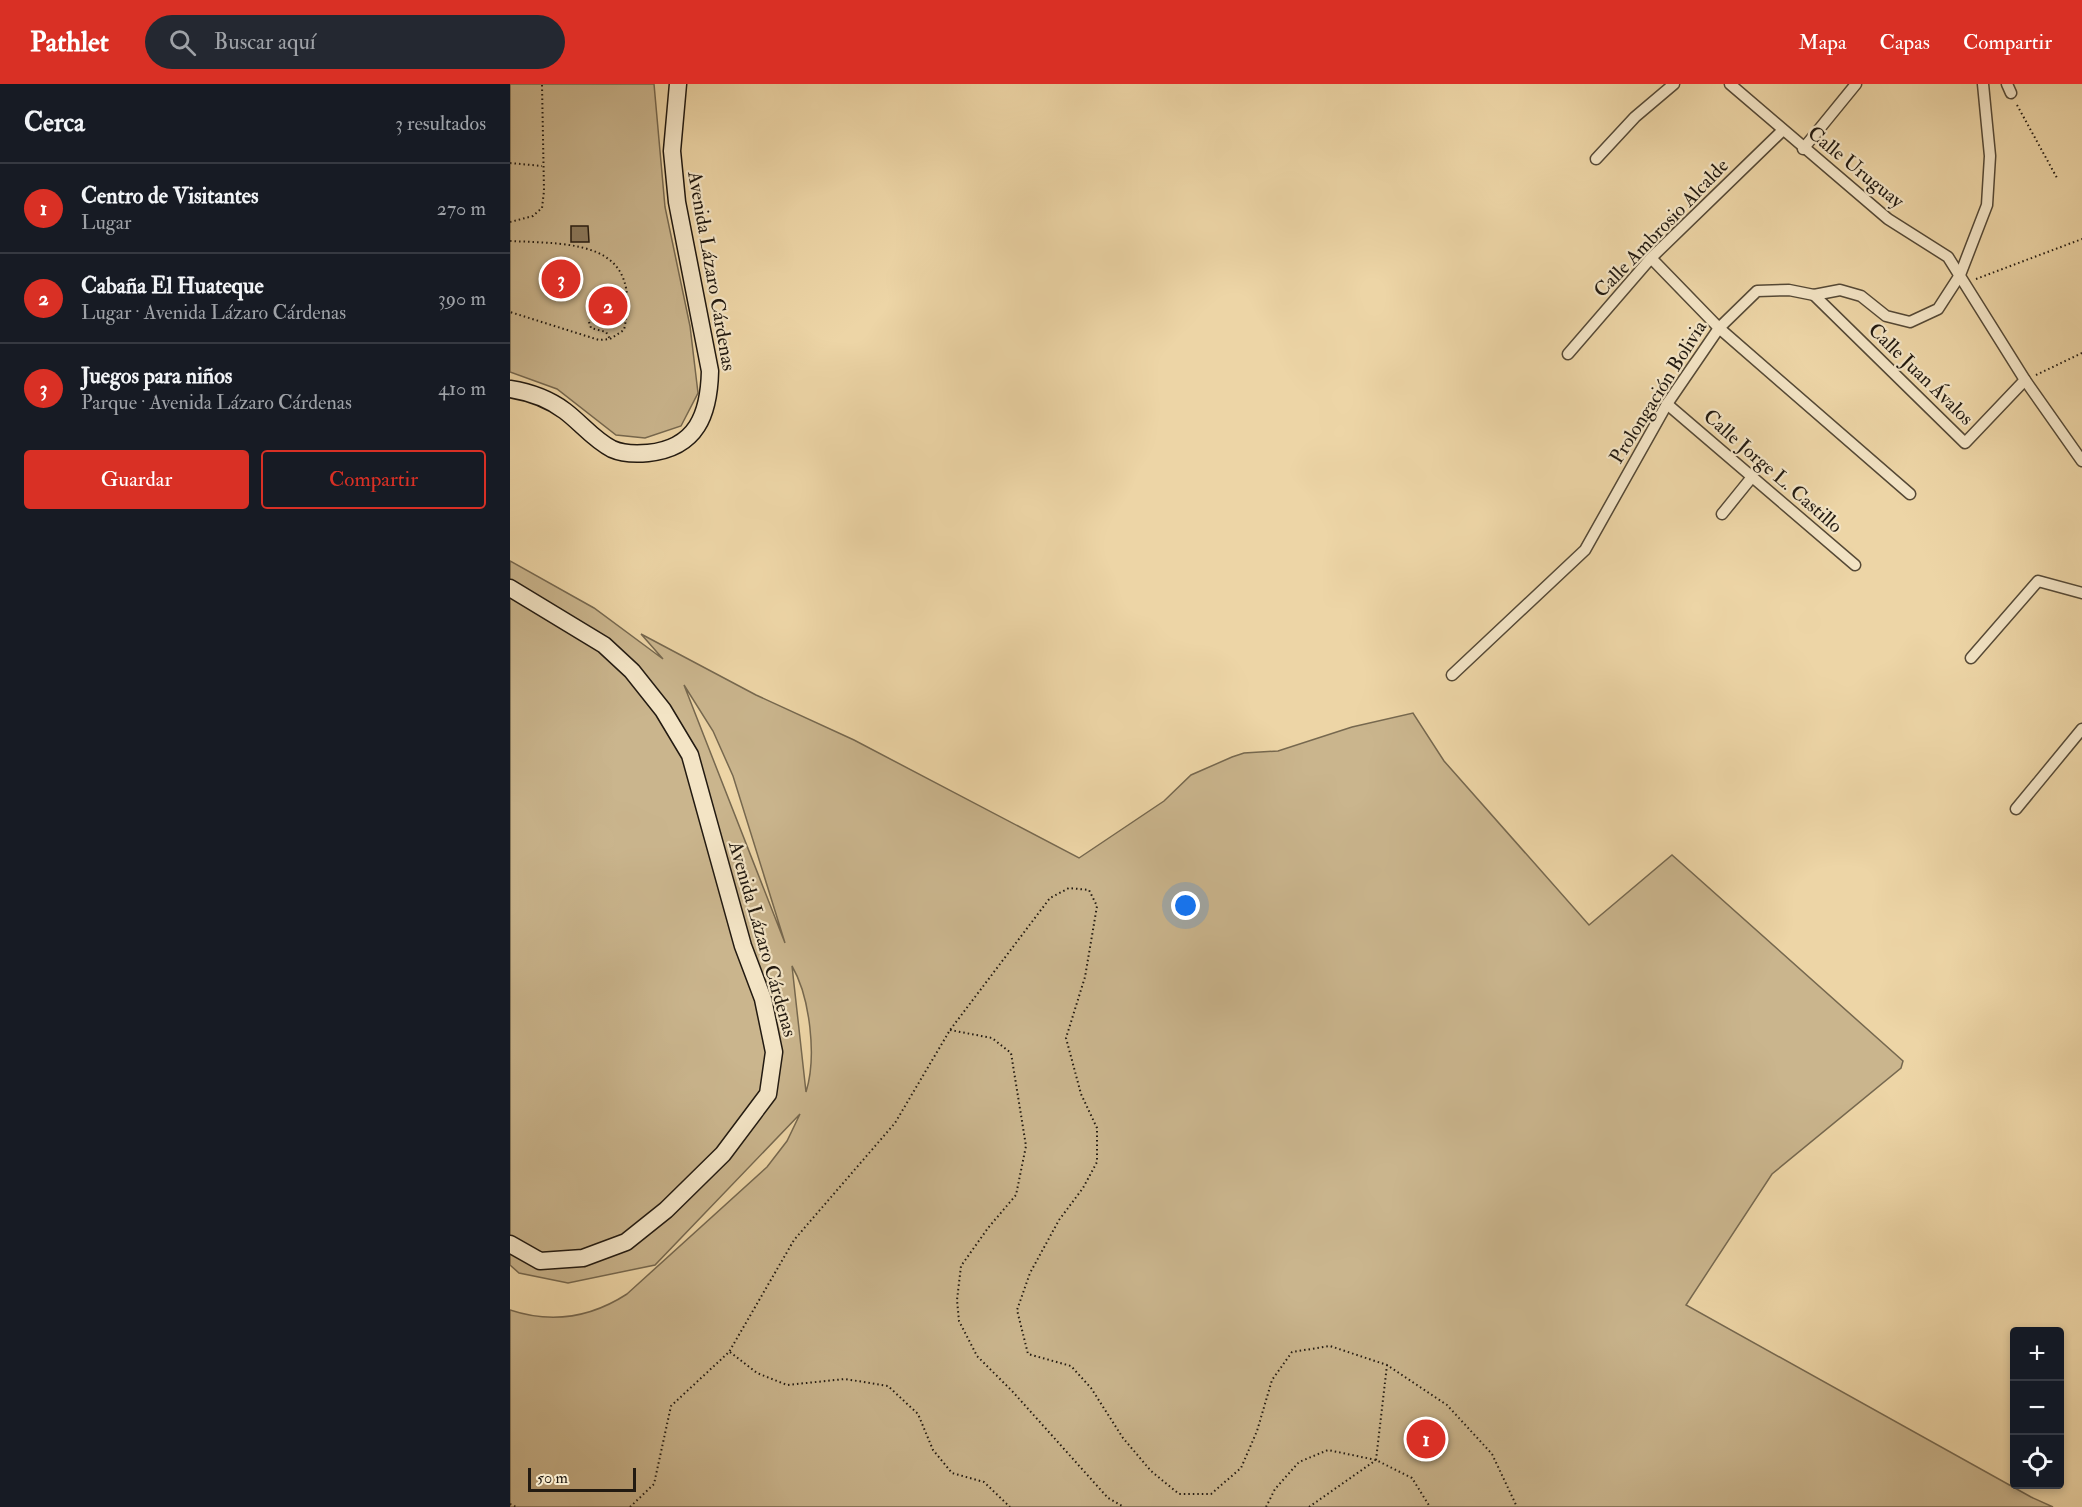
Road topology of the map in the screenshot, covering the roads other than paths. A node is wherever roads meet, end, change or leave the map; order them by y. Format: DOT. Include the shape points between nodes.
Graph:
graph roads {
  1 [pos="678,84"];
  2 [pos="1674,84"];
  3 [pos="1730,84"];
  4 [pos="1856,84"];
  5 [pos="1983,84"];
  6 [pos="1783,130"];
  7 [pos="1803,149"];
  8 [pos="1596,159"];
  9 [pos="1651,258"];
  10 [pos="1962,279"];
  11 [pos="1814,296"];
  12 [pos="1719,328"];
  13 [pos="1569,354"];
  14 [pos="2025,380"];
  15 [pos="510,389"];
  16 [pos="1667,404"];
  17 [pos="2082,461"];
  18 [pos="1752,477"];
  19 [pos="1910,494"];
  20 [pos="1722,514"];
  21 [pos="1855,565"];
  22 [pos="510,588"];
  23 [pos="2082,593"];
  24 [pos="1971,658"];
  25 [pos="1452,675"];
  26 [pos="2082,729"];
  27 [pos="2016,809"];
  28 [pos="510,1245"];
  1 -- 15 [label="main road, Avenida Lázaro Cárdenas" via="672,151 677,202 711,371 710,400 700,424 685,441 659,452 635,454 614,450 548,401"];
  2 -- 8 [label="street" via="1635,117"];
  3 -- 6 [label="street, Calle Uruguay"];
  4 -- 7 [label="street"];
  5 -- 10 [label="street, Prolongación Bolivia" via="1990,156 1987,205"];
  6 -- 7 [label="street, Calle Uruguay"];
  6 -- 9 [label="street, Calle Ambrosio Alcalde"];
  7 -- 10 [label="street, Calle Uruguay" via="1888,219 1948,257"];
  9 -- 12 [label="street"];
  9 -- 13 [label="street, Calle Ambrosio Alcalde"];
  10 -- 11 [label="street, Prolongación Bolivia" via="1938,309 1910,322 1886,316 1861,296 1840,290"];
  10 -- 14 [label="street, Calle Uruguay"];
  11 -- 12 [label="street, Prolongación Bolivia" via="1790,290 1757,291"];
  11 -- 14 [label="street, Calle Juan Ávalos" via="1965,444"];
  12 -- 16 [label="street, Prolongación Bolivia"];
  12 -- 19 [label="street"];
  14 -- 17 [label="street, Calle Uruguay"];
  16 -- 18 [label="street, Calle Jorge L. Castillo"];
  16 -- 25 [label="street, Prolongación Bolivia" via="1585,550"];
  18 -- 20 [label="street"];
  18 -- 21 [label="street, Calle Jorge L. Castillo"];
  22 -- 28 [label="main road, Avenida Lázaro Cárdenas" via="604,645 632,670 663,710 690,755 742,946 763,999 774,1052 768,1094 723,1154 666,1210 626,1242 583,1258 540,1261"];
  23 -- 24 [label="street" via="2038,581"];
  26 -- 27 [label="street"];
}
